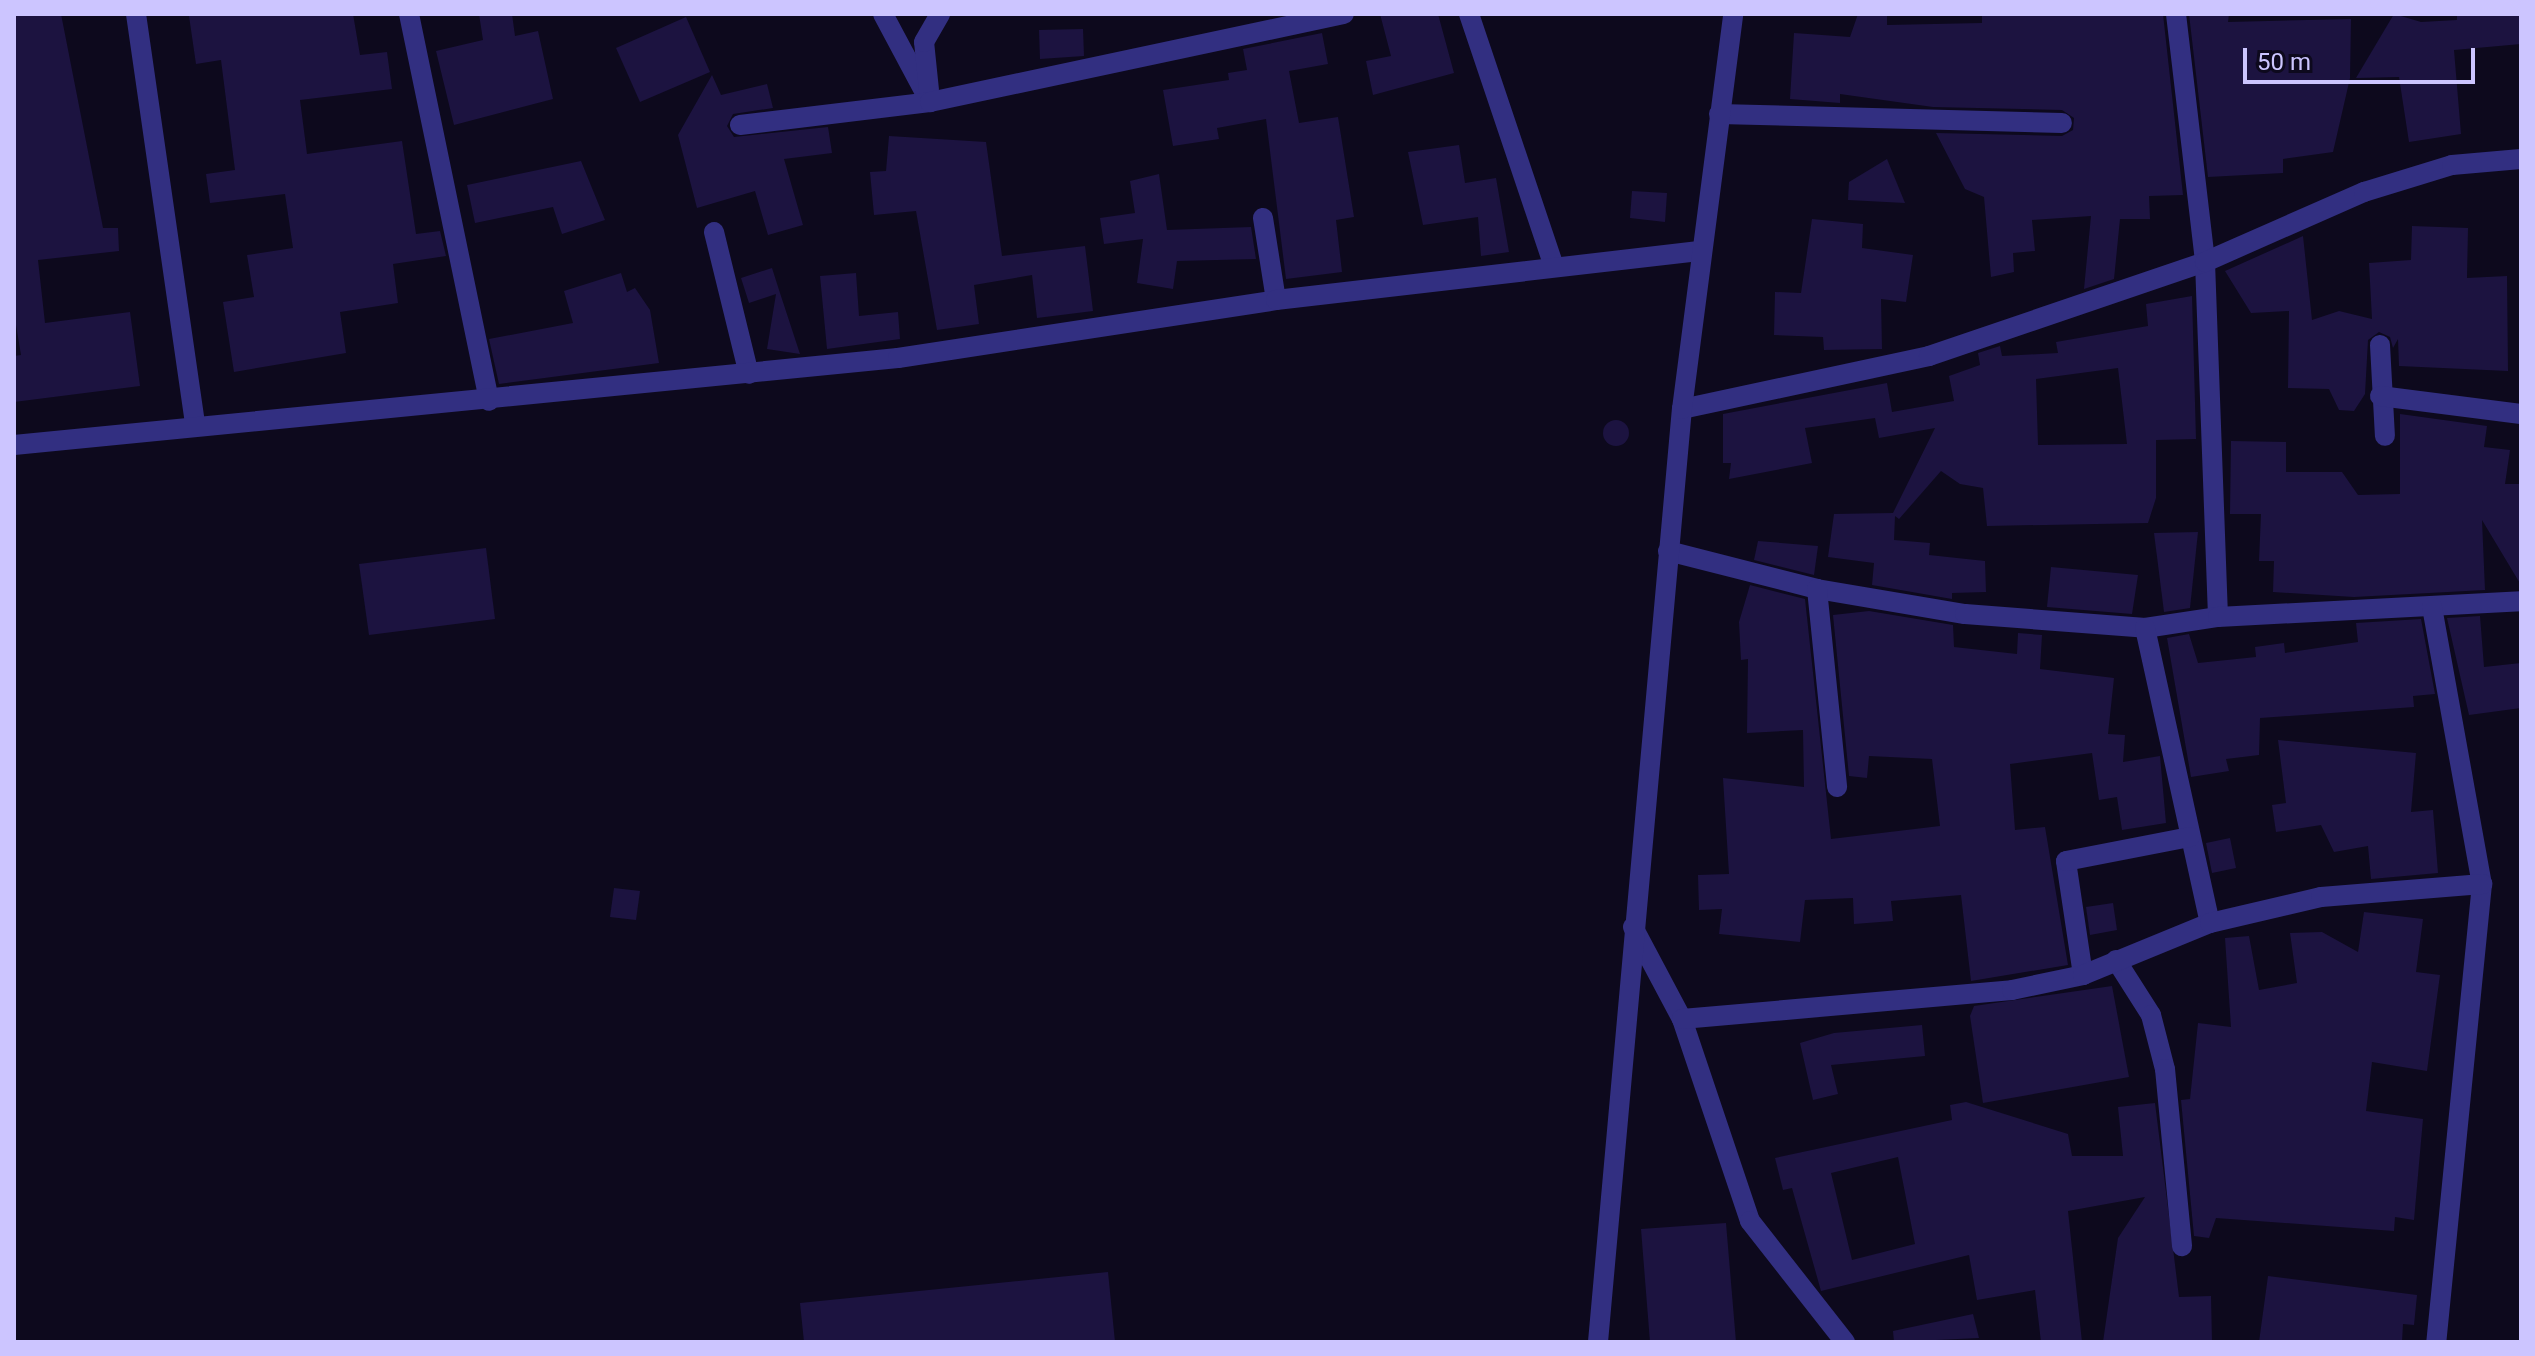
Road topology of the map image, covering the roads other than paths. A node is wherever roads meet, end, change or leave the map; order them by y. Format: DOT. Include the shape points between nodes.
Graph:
graph roads {
  1 [pos="136,14"];
  2 [pos="409,14"];
  3 [pos="883,14"];
  4 [pos="940,14"];
  5 [pos="1344,14"];
  6 [pos="1469,14"];
  7 [pos="1733,14"];
  8 [pos="2176,14"];
  9 [pos="930,102"];
  10 [pos="1719,114"];
  11 [pos="2062,123"];
  12 [pos="740,125"];
  13 [pos="2521,159"];
  14 [pos="1263,218"];
  15 [pos="714,232"];
  16 [pos="1701,251"];
  17 [pos="2205,262"];
  18 [pos="1553,264"];
  19 [pos="1276,300"];
  20 [pos="2380,345"];
  21 [pos="749,374"];
  22 [pos="2380,396"];
  23 [pos="489,401"];
  24 [pos="1682,409"];
  25 [pos="2521,414"];
  26 [pos="195,425"];
  27 [pos="2385,436"];
  28 [pos="14,445"];
  29 [pos="1668,551"];
  30 [pos="1817,589"];
  31 [pos="2521,601"];
  32 [pos="2432,607"];
  33 [pos="2218,617"];
  34 [pos="2145,628"];
  35 [pos="1837,787"];
  36 [pos="2190,837"];
  37 [pos="2482,884"];
  38 [pos="2210,923"];
  39 [pos="1633,927"];
  40 [pos="2116,960"];
  41 [pos="2083,975"];
  42 [pos="1682,1019"];
  43 [pos="2182,1246"];
  44 [pos="1598,1342"];
  45 [pos="1845,1342"];
  46 [pos="2436,1342"];
  1 -- 26 [label="street"];
  2 -- 23 [label="street"];
  3 -- 9 [label="street"];
  4 -- 9 [label="street" via="924,42"];
  5 -- 9 [label="street"];
  6 -- 18 [label="street"];
  7 -- 10 [label="street"];
  8 -- 17 [label="street"];
  9 -- 12 [label="street"];
  10 -- 11 [label="street"];
  10 -- 16 [label="street"];
  13 -- 17 [label="street" via="2452,165 2364,192"];
  14 -- 19 [label="street"];
  15 -- 21 [label="street"];
  16 -- 18 [label="street"];
  16 -- 24 [label="street"];
  17 -- 24 [label="street" via="1929,356"];
  17 -- 33 [label="street"];
  18 -- 19 [label="street"];
  19 -- 21 [label="street" via="1093,331"];
  20 -- 22 [label="street"];
  21 -- 23 [label="street"];
  22 -- 25 [label="street"];
  22 -- 27 [label="street"];
  23 -- 26 [label="street"];
  24 -- 29 [label="street"];
  26 -- 28 [label="street"];
  29 -- 30 [label="street"];
  29 -- 39 [label="street"];
  30 -- 34 [label="street" via="1965,614"];
  30 -- 35 [label="street"];
  31 -- 32 [label="street"];
  32 -- 33 [label="street"];
  32 -- 37 [label="street"];
  33 -- 34 [label="street"];
  34 -- 36 [label="street"];
  36 -- 38 [label="street"];
  36 -- 41 [label="street" via="2066,861"];
  37 -- 38 [label="street" via="2321,897"];
  37 -- 46 [label="street"];
  38 -- 40 [label="street"];
  39 -- 42 [label="street"];
  39 -- 44 [label="street"];
  40 -- 41 [label="street"];
  40 -- 43 [label="street" via="2151,1015 2165,1069"];
  41 -- 42 [label="street" via="2012,990"];
  42 -- 45 [label="street" via="1750,1221"];
}
